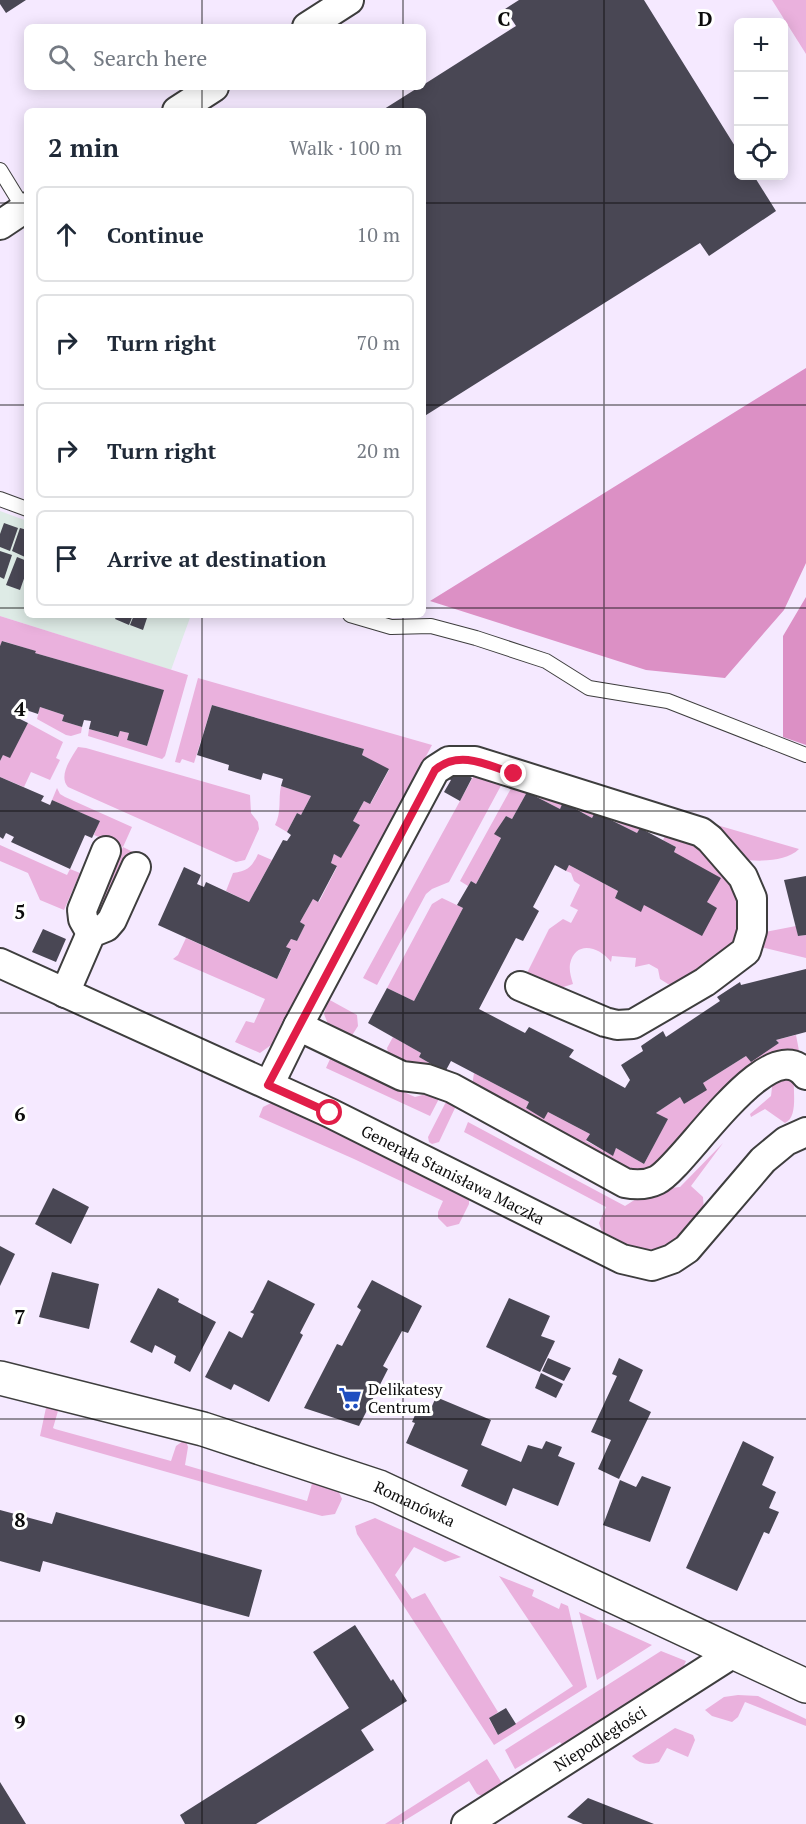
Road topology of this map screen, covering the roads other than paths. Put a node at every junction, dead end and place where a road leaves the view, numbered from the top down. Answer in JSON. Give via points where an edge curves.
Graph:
{"nodes":[{"id":1,"x":349,"y":0,"type":"edge"},
{"id":2,"x":312,"y":24,"type":"edge"},
{"id":3,"x":209,"y":90,"type":"edge"},
{"id":4,"x":182,"y":108,"type":"edge"},
{"id":5,"x":0,"y":170,"type":"edge"},
{"id":6,"x":24,"y":205,"type":"edge"},
{"id":7,"x":24,"y":209,"type":"edge"},
{"id":8,"x":0,"y":225,"type":"edge"},
{"id":9,"x":0,"y":498,"type":"edge"},
{"id":10,"x":24,"y":508,"type":"edge"},
{"id":11,"x":360,"y":618,"type":"edge"},
{"id":12,"x":806,"y":755,"type":"edge"},
{"id":13,"x":106,"y":851,"type":"dead end"},
{"id":14,"x":136,"y":867,"type":"dead end"},
{"id":15,"x":91,"y":933,"type":"junction"},
{"id":16,"x":0,"y":963,"type":"edge"},
{"id":17,"x":520,"y":986,"type":"dead end"},
{"id":18,"x":65,"y":993,"type":"junction"},
{"id":19,"x":298,"y":1026,"type":"junction"},
{"id":20,"x":806,"y":1075,"type":"edge"},
{"id":21,"x":268,"y":1085,"type":"junction"},
{"id":22,"x":806,"y":1132,"type":"edge"},
{"id":23,"x":0,"y":1378,"type":"edge"},
{"id":24,"x":735,"y":1652,"type":"junction"},
{"id":25,"x":806,"y":1686,"type":"edge"},
{"id":26,"x":466,"y":1824,"type":"edge"}],
"edges":[{"from":1,"to":2,"type":"street"},
{"from":3,"to":4,"type":"street"},
{"from":5,"to":6,"type":"lane"},
{"from":7,"to":8,"type":"street"},
{"from":9,"to":10,"type":"lane"},
{"from":11,"to":12,"type":"lane","via":[[391,627],[431,626],[476,638],[546,661],[589,688],[668,701]]},
{"from":13,"to":15,"type":"street","via":[[82,910]]},
{"from":14,"to":15,"type":"street","via":[[112,920]]},
{"from":15,"to":18,"type":"street"},
{"from":16,"to":18,"type":"street","name":"Generała Stanisława Maczka"},
{"from":17,"to":19,"type":"street","via":[[605,1022],[633,1024],[705,982],[746,951],[752,931],[752,898],[743,877],[700,832],[475,761],[449,760],[435,770]]},
{"from":18,"to":21,"type":"street","name":"Generała Stanisława Maczka"},
{"from":19,"to":20,"type":"street","via":[[402,1076],[452,1088],[625,1183],[636,1185],[657,1180],[737,1095],[765,1072],[778,1065],[793,1065]]},
{"from":19,"to":21,"type":"street"},
{"from":21,"to":22,"type":"street","name":"Generała Stanisława Maczka","via":[[622,1259],[652,1266],[687,1249],[763,1160],[786,1141]]},
{"from":23,"to":24,"type":"street","name":"Romanówka","via":[[203,1429],[379,1487]]},
{"from":24,"to":25,"type":"street","name":"Romanówka"},
{"from":24,"to":26,"type":"street","name":"Niepodległości"}]}
